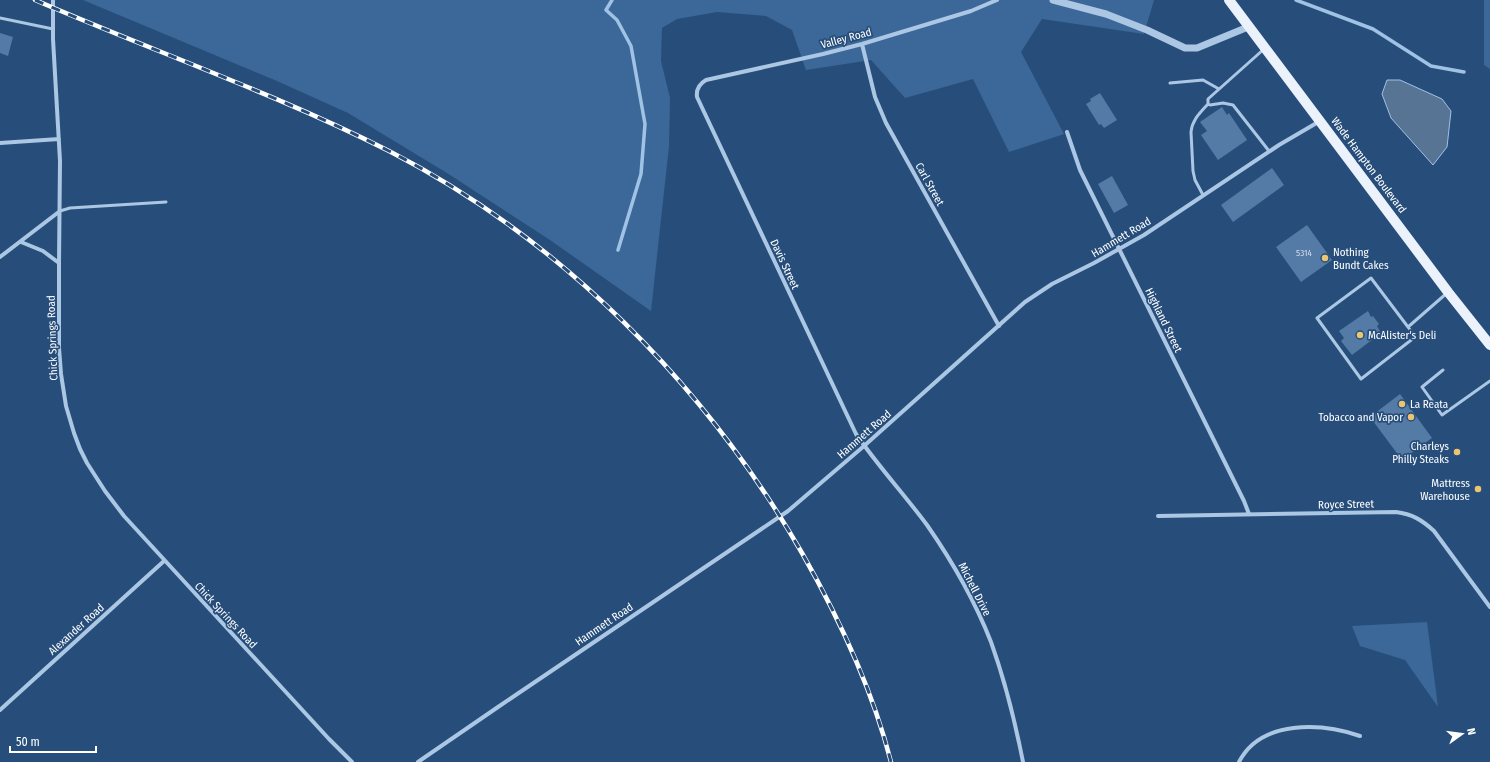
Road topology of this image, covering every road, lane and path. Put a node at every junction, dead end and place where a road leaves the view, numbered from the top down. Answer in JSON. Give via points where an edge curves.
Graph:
{"nodes":[{"id":1,"x":53,"y":0,"type":"edge"},
{"id":2,"x":998,"y":0,"type":"edge"},
{"id":3,"x":1053,"y":0,"type":"edge"},
{"id":4,"x":1229,"y":0,"type":"edge"},
{"id":5,"x":0,"y":18,"type":"edge"},
{"id":6,"x":1248,"y":27,"type":"junction"},
{"id":7,"x":53,"y":29,"type":"junction"},
{"id":8,"x":862,"y":44,"type":"junction"},
{"id":9,"x":1265,"y":48,"type":"junction"},
{"id":10,"x":1170,"y":83,"type":"dead end"},
{"id":11,"x":699,"y":86,"type":"joint"},
{"id":12,"x":1219,"y":89,"type":"junction"},
{"id":13,"x":1208,"y":104,"type":"junction"},
{"id":14,"x":1320,"y":121,"type":"junction"},
{"id":15,"x":1068,"y":132,"type":"dead end"},
{"id":16,"x":59,"y":139,"type":"junction"},
{"id":17,"x":0,"y":142,"type":"edge"},
{"id":18,"x":1269,"y":151,"type":"junction"},
{"id":19,"x":1203,"y":195,"type":"junction"},
{"id":20,"x":166,"y":202,"type":"dead end"},
{"id":21,"x":60,"y":211,"type":"junction"},
{"id":22,"x":21,"y":242,"type":"junction"},
{"id":23,"x":1118,"y":249,"type":"junction"},
{"id":24,"x":0,"y":257,"type":"edge"},
{"id":25,"x":59,"y":263,"type":"junction"},
{"id":26,"x":1448,"y":292,"type":"junction"},
{"id":27,"x":999,"y":326,"type":"junction"},
{"id":28,"x":1408,"y":327,"type":"junction"},
{"id":29,"x":1490,"y":345,"type":"edge"},
{"id":30,"x":1443,"y":370,"type":"dead end"},
{"id":31,"x":1490,"y":381,"type":"edge"},
{"id":32,"x":864,"y":446,"type":"junction"},
{"id":33,"x":1249,"y":514,"type":"junction"},
{"id":34,"x":1158,"y":516,"type":"dead end"},
{"id":35,"x":164,"y":561,"type":"junction"},
{"id":36,"x":1490,"y":607,"type":"edge"},
{"id":37,"x":0,"y":710,"type":"edge"},
{"id":38,"x":1360,"y":736,"type":"dead end"},
{"id":39,"x":352,"y":762,"type":"edge"},
{"id":40,"x":418,"y":762,"type":"edge"},
{"id":41,"x":1023,"y":762,"type":"edge"},
{"id":42,"x":1239,"y":762,"type":"edge"}],
"edges":[{"from":1,"to":7,"type":"street","name":"Chick Springs Road"},
{"from":2,"to":8,"type":"street","name":"Valley Road","via":[[971,11]]},
{"from":3,"to":6,"type":"street","via":[[1106,14],[1185,48],[1197,48]]},
{"from":4,"to":6,"type":"main road","name":"Wade Hampton Boulevard"},
{"from":5,"to":7,"type":"lane"},
{"from":6,"to":9,"type":"main road","name":"Wade Hampton Boulevard"},
{"from":7,"to":16,"type":"street","name":"Chick Springs Road"},
{"from":8,"to":11,"type":"street","name":"Valley Road","via":[[706,80]]},
{"from":8,"to":27,"type":"street","name":"Carl Street","via":[[875,97],[886,123]]},
{"from":9,"to":12,"type":"lane"},
{"from":9,"to":14,"type":"main road","name":"Wade Hampton Boulevard"},
{"from":10,"to":12,"type":"lane","via":[[1203,80]]},
{"from":11,"to":32,"type":"street","name":"Davis Street","via":[[697,98],[856,434]]},
{"from":12,"to":13,"type":"lane","via":[[1208,99]]},
{"from":13,"to":18,"type":"lane","via":[[1233,105]]},
{"from":13,"to":19,"type":"lane","via":[[1196,117],[1191,132],[1193,171]]},
{"from":14,"to":18,"type":"street","name":"Hammett Road"},
{"from":14,"to":26,"type":"main road","name":"Wade Hampton Boulevard"},
{"from":15,"to":23,"type":"street","name":"Highland Street","via":[[1080,170]]},
{"from":16,"to":17,"type":"street"},
{"from":16,"to":21,"type":"street","name":"Chick Springs Road"},
{"from":18,"to":19,"type":"street","name":"Hammett Road"},
{"from":19,"to":23,"type":"street","name":"Hammett Road","via":[[1144,235]]},
{"from":20,"to":21,"type":"lane","via":[[70,208]]},
{"from":21,"to":22,"type":"street"},
{"from":21,"to":25,"type":"street","name":"Chick Springs Road"},
{"from":22,"to":24,"type":"street"},
{"from":22,"to":25,"type":"street","via":[[43,251]]},
{"from":23,"to":27,"type":"street","name":"Hammett Road","via":[[1037,293]]},
{"from":23,"to":33,"type":"street","name":"Highland Street"},
{"from":25,"to":35,"type":"street","name":"Chick Springs Road","via":[[61,374],[66,406],[74,433],[105,491]]},
{"from":26,"to":28,"type":"lane"},
{"from":26,"to":29,"type":"main road","name":"Wade Hampton Boulevard"},
{"from":27,"to":32,"type":"street","name":"Hammett Road"},
{"from":28,"to":28,"type":"lane","via":[[1371,278],[1316,318],[1361,379],[1416,337]]},
{"from":30,"to":31,"type":"lane","via":[[1422,387],[1442,415]]},
{"from":32,"to":40,"type":"street","name":"Hammett Road","via":[[788,511]]},
{"from":32,"to":41,"type":"street","name":"Michell Drive","via":[[926,524],[966,590],[990,641],[1001,672]]},
{"from":33,"to":34,"type":"street","name":"Royce Street"},
{"from":33,"to":36,"type":"street","name":"Royce Street","via":[[1396,512],[1414,516],[1434,531]]},
{"from":35,"to":37,"type":"street","name":"Alexander Road"},
{"from":35,"to":39,"type":"street","name":"Chick Springs Road"},
{"from":38,"to":42,"type":"street","via":[[1331,728],[1288,728],[1258,741],[1247,750]]}]}
